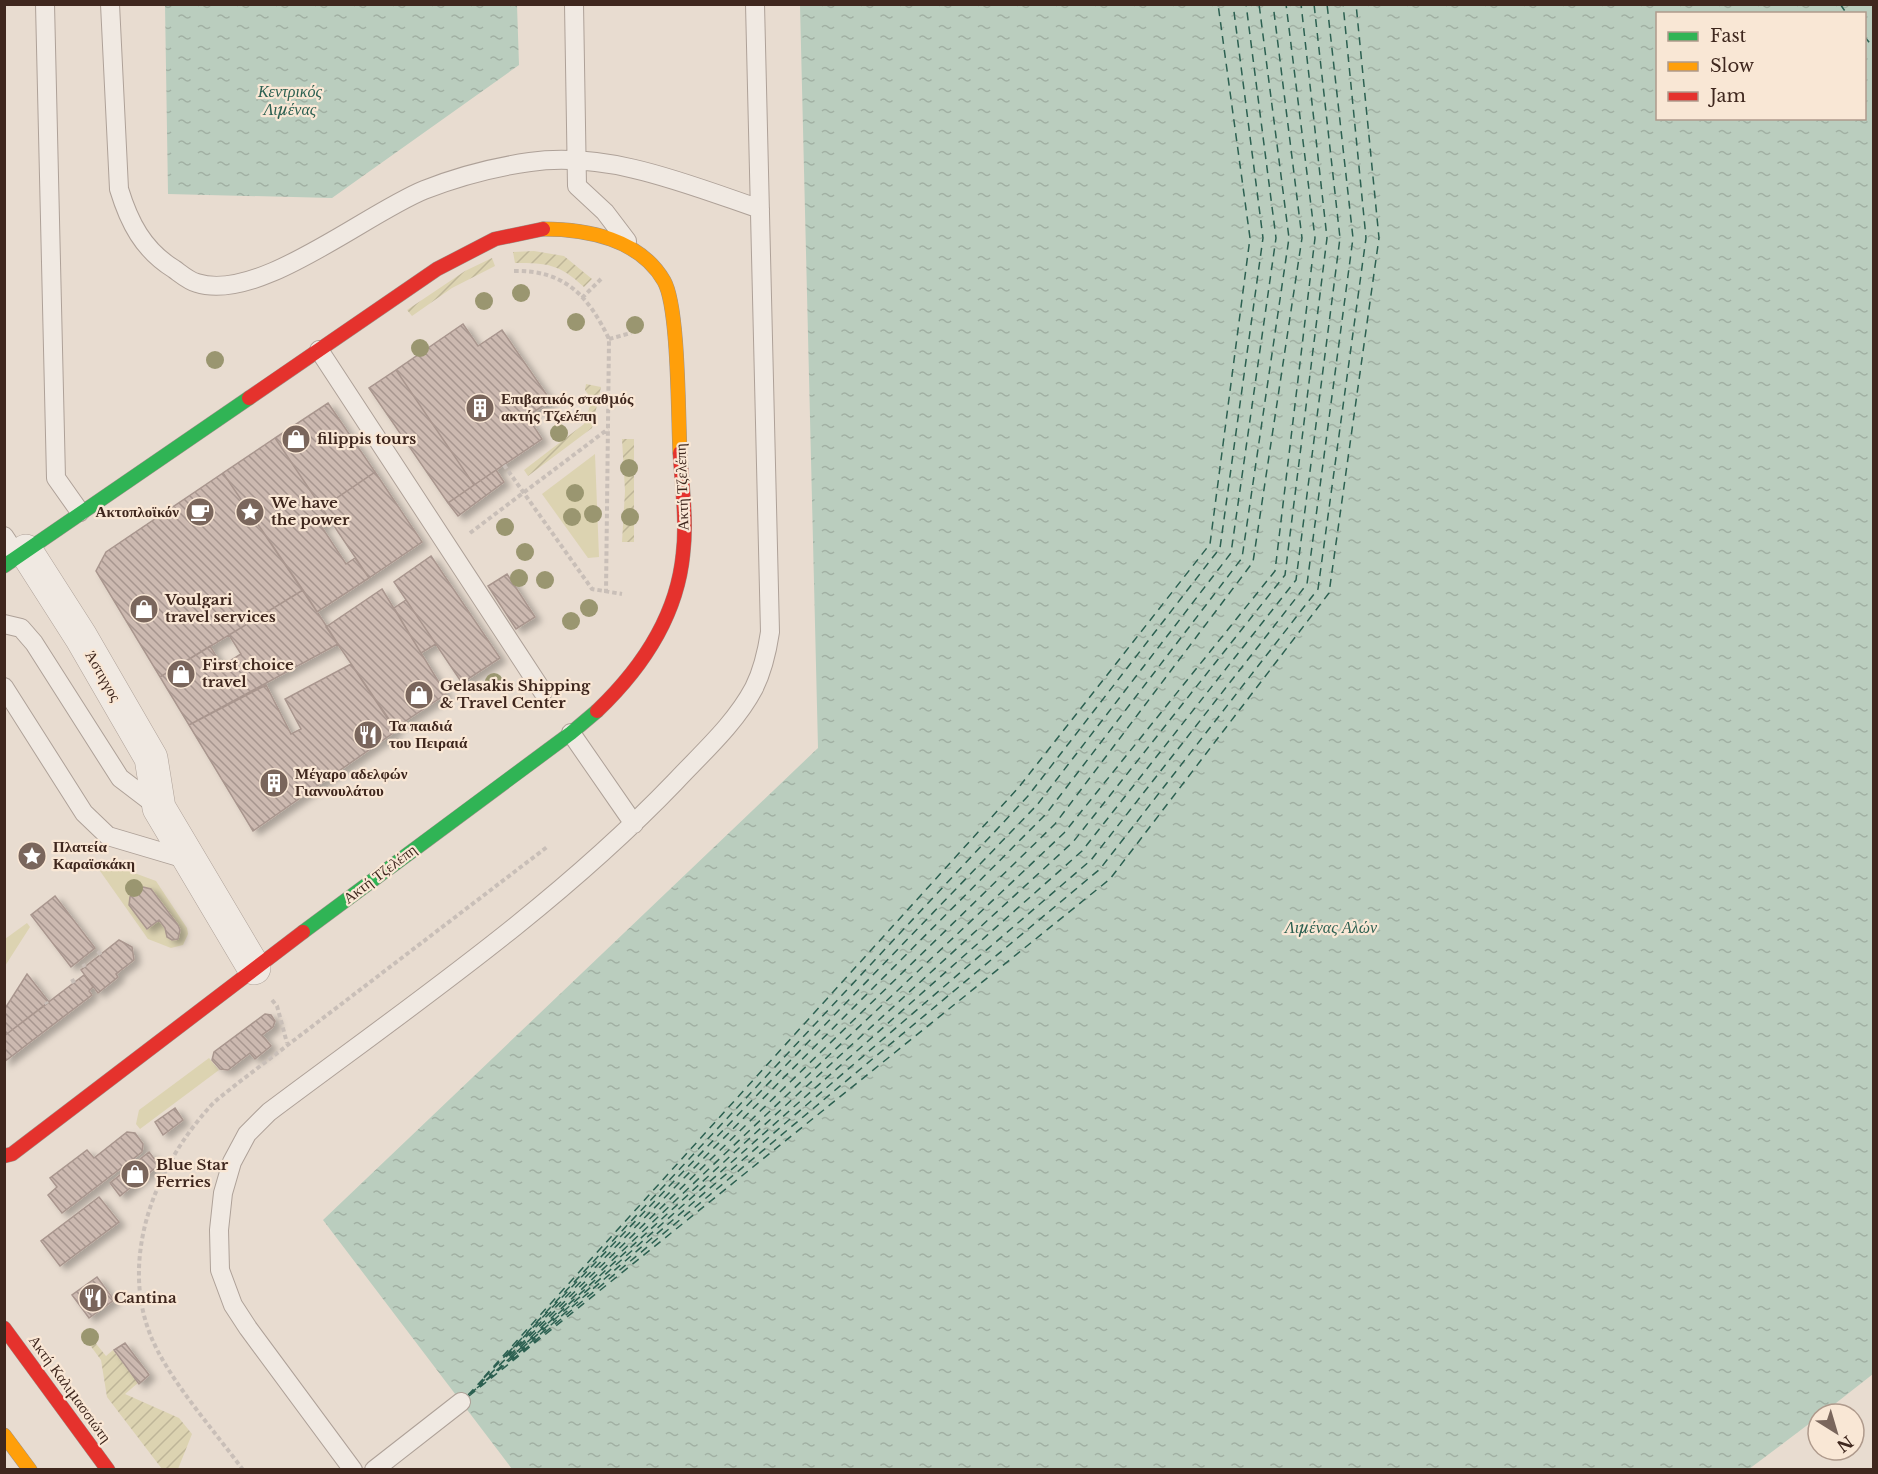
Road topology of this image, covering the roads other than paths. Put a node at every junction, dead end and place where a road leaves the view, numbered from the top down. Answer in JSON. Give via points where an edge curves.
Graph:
{"nodes":[{"id":1,"x":45,"y":4,"type":"edge"},
{"id":2,"x":110,"y":4,"type":"edge"},
{"id":3,"x":574,"y":4,"type":"edge"},
{"id":4,"x":755,"y":4,"type":"edge"},
{"id":5,"x":578,"y":160,"type":"junction"},
{"id":6,"x":760,"y":209,"type":"junction"},
{"id":7,"x":633,"y":249,"type":"junction"},
{"id":8,"x":319,"y":350,"type":"junction"},
{"id":9,"x":80,"y":512,"type":"junction"},
{"id":10,"x":13,"y":553,"type":"edge"},
{"id":11,"x":4,"y":624,"type":"edge"},
{"id":12,"x":4,"y":687,"type":"edge"},
{"id":13,"x":543,"y":692,"type":"dead end"},
{"id":14,"x":571,"y":733,"type":"junction"},
{"id":15,"x":159,"y":808,"type":"junction"},
{"id":16,"x":634,"y":824,"type":"junction"},
{"id":17,"x":189,"y":860,"type":"junction"},
{"id":18,"x":254,"y":968,"type":"junction"},
{"id":19,"x":7,"y":1160,"type":"edge"},
{"id":20,"x":4,"y":1328,"type":"edge"},
{"id":21,"x":461,"y":1402,"type":"dead end"},
{"id":22,"x":4,"y":1435,"type":"edge"},
{"id":23,"x":30,"y":1470,"type":"edge"},
{"id":24,"x":108,"y":1470,"type":"edge"},
{"id":25,"x":353,"y":1470,"type":"edge"},
{"id":26,"x":374,"y":1470,"type":"edge"}],
"edges":[{"from":1,"to":9,"type":"lane","via":[[56,478]]},
{"from":2,"to":5,"type":"lane","via":[[119,189],[128,218],[145,244],[168,266],[196,283],[226,287],[263,278],[424,190],[489,170],[531,162]]},
{"from":3,"to":5,"type":"lane"},
{"from":4,"to":6,"type":"lane"},
{"from":5,"to":6,"type":"lane","via":[[655,174]]},
{"from":5,"to":7,"type":"lane","via":[[577,186],[605,212]]},
{"from":6,"to":16,"type":"lane","via":[[770,632],[765,660],[736,715]]},
{"from":7,"to":8,"type":"street","name":"Ακτή Τζελέπη","via":[[607,237],[559,230],[542,229],[496,239],[437,269]]},
{"from":7,"to":14,"type":"street","name":"Ακτή Τζελέπη","via":[[664,280],[672,310],[684,519],[682,565],[671,606],[656,639],[622,686]]},
{"from":8,"to":9,"type":"street","name":"Ακτή Τζελέπη"},
{"from":8,"to":13,"type":"lane"},
{"from":9,"to":10,"type":"street","name":"Ακτή Τζελέπη"},
{"from":10,"to":15,"type":"street","name":"Άστιγγος","via":[[81,637],[151,758]]},
{"from":11,"to":15,"type":"lane","name":"Άστιγγος","via":[[21,628],[40,651],[120,777]]},
{"from":12,"to":17,"type":"lane","via":[[84,813],[108,836]]},
{"from":14,"to":16,"type":"lane"},
{"from":14,"to":18,"type":"street","name":"Ακτή Τζελέπη"},
{"from":15,"to":17,"type":"street","name":"Άστιγγος"},
{"from":16,"to":25,"type":"lane","via":[[541,907],[269,1112],[247,1134],[232,1162],[223,1193],[219,1230],[220,1270],[233,1305]]},
{"from":17,"to":18,"type":"street","name":"Άστιγγος"},
{"from":18,"to":19,"type":"street","name":"Ακτή Τζελέπη"},
{"from":20,"to":24,"type":"street","name":"Ακτή Καλιμασσιώτη"},
{"from":21,"to":26,"type":"lane"},
{"from":22,"to":23,"type":"street"}]}
